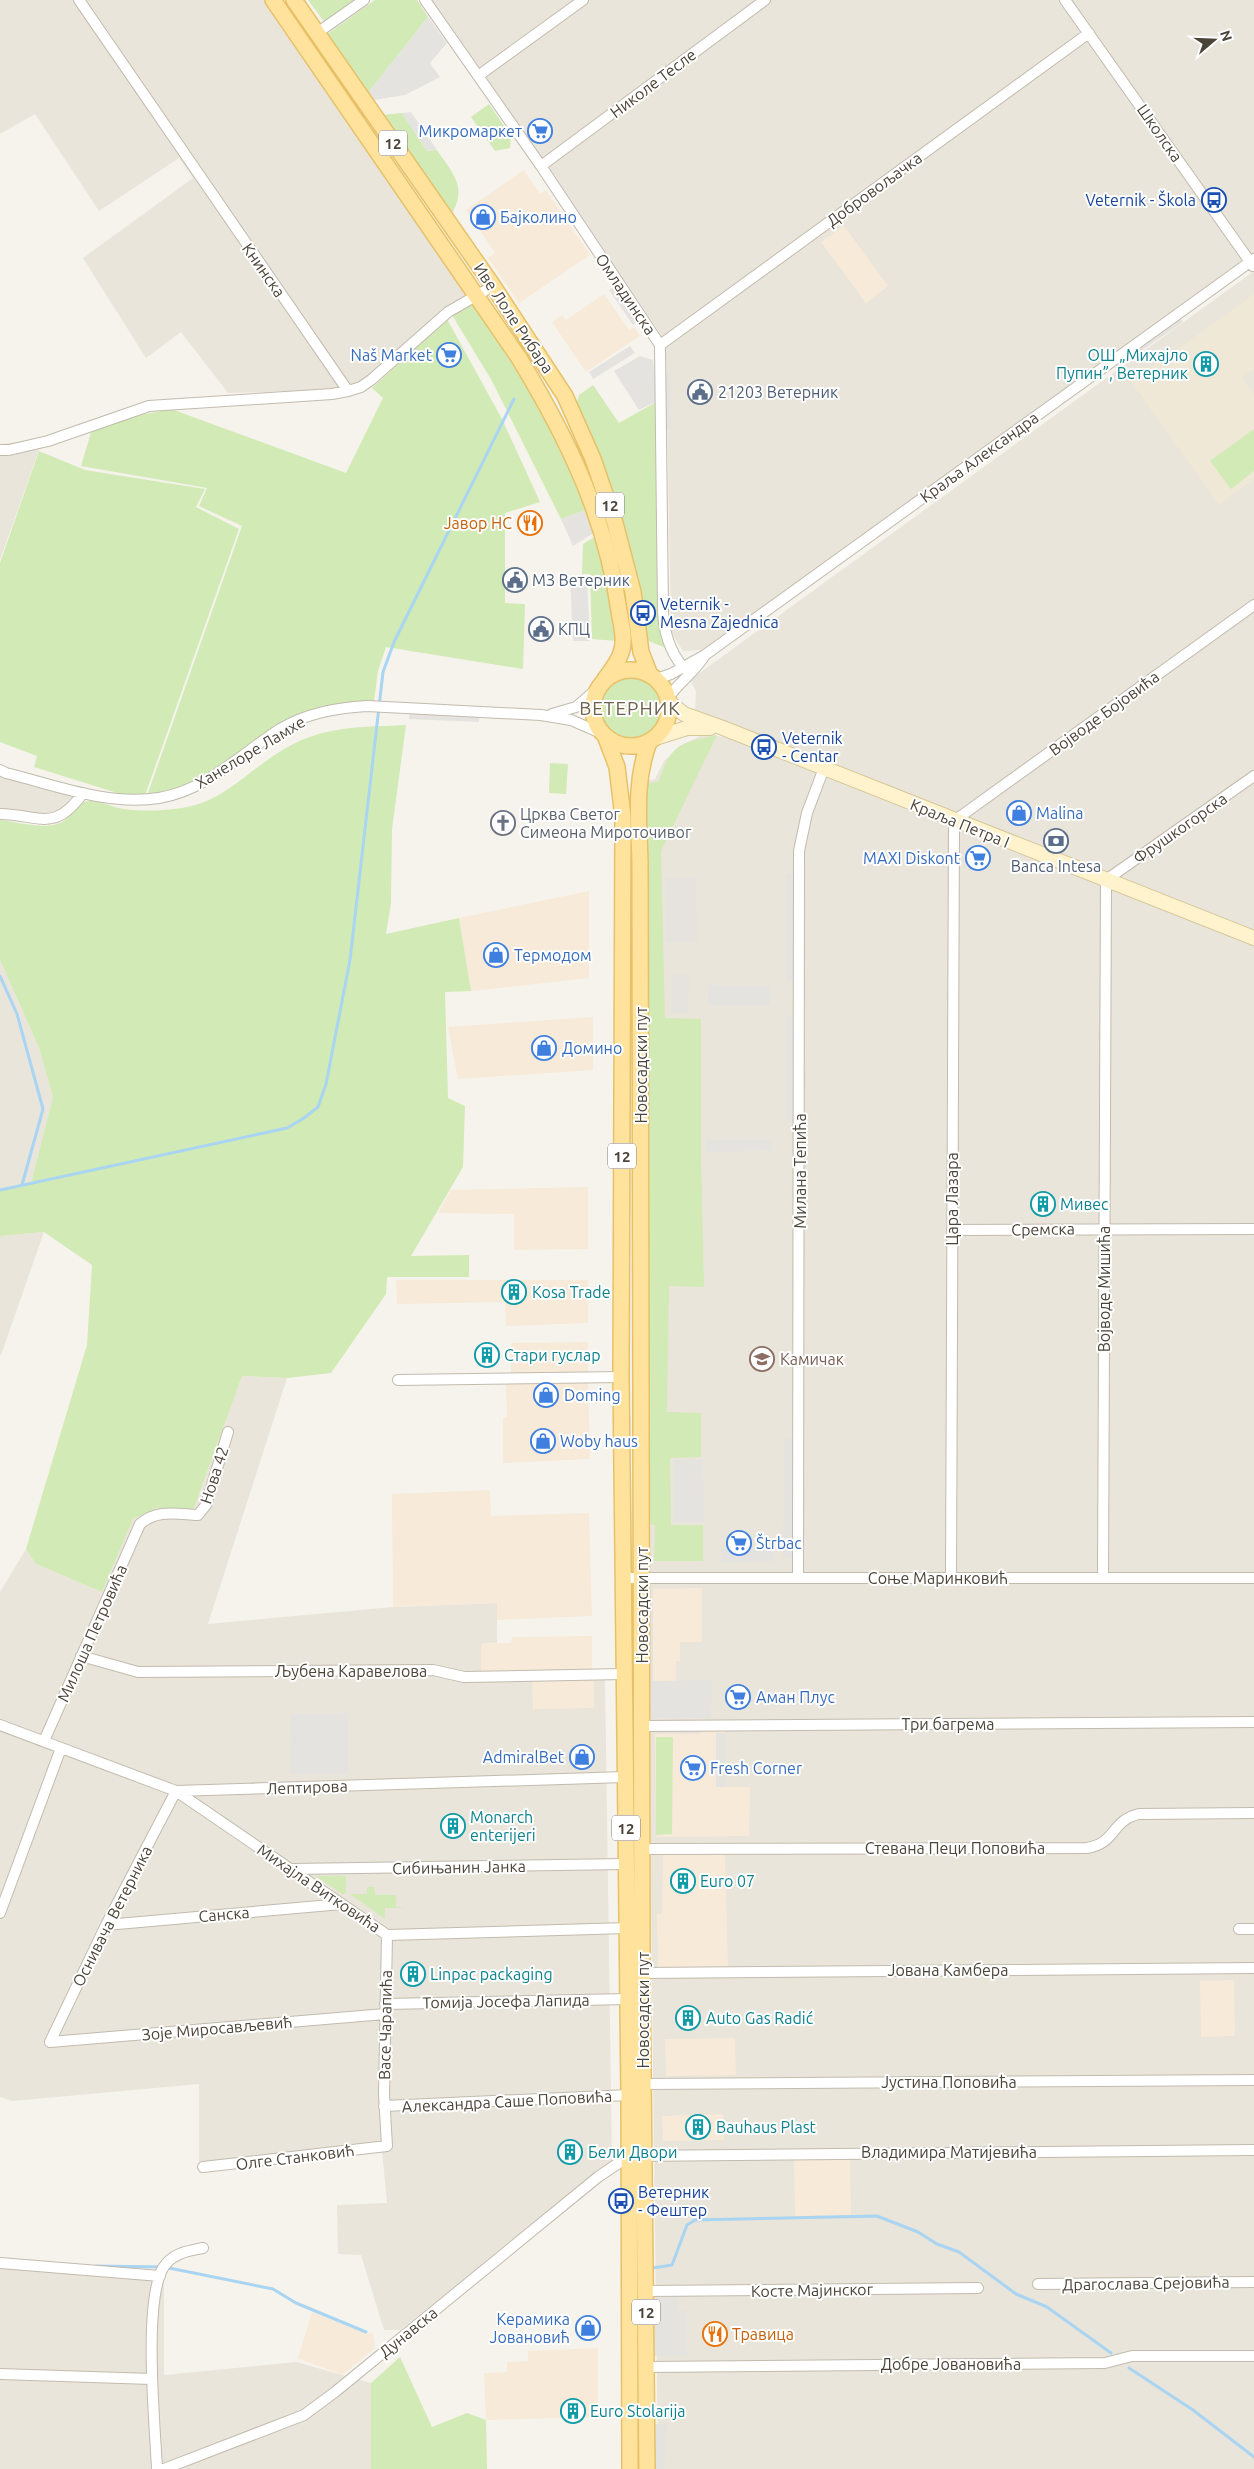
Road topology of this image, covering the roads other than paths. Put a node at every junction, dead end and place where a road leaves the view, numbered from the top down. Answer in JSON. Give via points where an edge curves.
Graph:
{"nodes":[{"id":1,"x":78,"y":0,"type":"edge"},
{"id":2,"x":274,"y":0,"type":"edge"},
{"id":3,"x":294,"y":0,"type":"edge"},
{"id":4,"x":364,"y":0,"type":"edge"},
{"id":5,"x":425,"y":0,"type":"edge"},
{"id":6,"x":583,"y":0,"type":"edge"},
{"id":7,"x":766,"y":0,"type":"edge"},
{"id":8,"x":1065,"y":0,"type":"edge"},
{"id":9,"x":317,"y":33,"type":"junction"},
{"id":10,"x":1089,"y":33,"type":"junction"},
{"id":11,"x":478,"y":76,"type":"junction"},
{"id":12,"x":541,"y":166,"type":"junction"},
{"id":13,"x":1253,"y":263,"type":"edge"},
{"id":14,"x":493,"y":286,"type":"junction"},
{"id":15,"x":476,"y":295,"type":"junction"},
{"id":16,"x":660,"y":345,"type":"junction"},
{"id":17,"x":348,"y":391,"type":"junction"},
{"id":18,"x":0,"y":450,"type":"edge"},
{"id":19,"x":1254,"y":606,"type":"edge"},
{"id":20,"x":705,"y":655,"type":"junction"},
{"id":21,"x":682,"y":666,"type":"junction"},
{"id":22,"x":653,"y":677,"type":"junction"},
{"id":23,"x":601,"y":684,"type":"junction"},
{"id":24,"x":668,"y":700,"type":"junction"},
{"id":25,"x":541,"y":715,"type":"junction"},
{"id":26,"x":723,"y":728,"type":"junction"},
{"id":27,"x":604,"y":735,"type":"junction"},
{"id":28,"x":652,"y":740,"type":"junction"},
{"id":29,"x":824,"y":768,"type":"junction"},
{"id":30,"x":3,"y":771,"type":"edge"},
{"id":31,"x":1254,"y":776,"type":"edge"},
{"id":32,"x":83,"y":793,"type":"junction"},
{"id":33,"x":0,"y":814,"type":"edge"},
{"id":34,"x":954,"y":820,"type":"junction"},
{"id":35,"x":1106,"y":880,"type":"junction"},
{"id":36,"x":1254,"y":938,"type":"edge"},
{"id":37,"x":1104,"y":1229,"type":"junction"},
{"id":38,"x":1254,"y":1229,"type":"edge"},
{"id":39,"x":952,"y":1230,"type":"junction"},
{"id":40,"x":621,"y":1377,"type":"junction"},
{"id":41,"x":398,"y":1380,"type":"dead end"},
{"id":42,"x":228,"y":1432,"type":"dead end"},
{"id":43,"x":140,"y":1524,"type":"joint"},
{"id":44,"x":642,"y":1577,"type":"junction"},
{"id":45,"x":622,"y":1578,"type":"junction"},
{"id":46,"x":798,"y":1578,"type":"junction"},
{"id":47,"x":952,"y":1578,"type":"junction"},
{"id":48,"x":1103,"y":1578,"type":"junction"},
{"id":49,"x":1254,"y":1578,"type":"edge"},
{"id":50,"x":81,"y":1656,"type":"junction"},
{"id":51,"x":624,"y":1674,"type":"junction"},
{"id":52,"x":1254,"y":1722,"type":"edge"},
{"id":53,"x":0,"y":1725,"type":"edge"},
{"id":54,"x":643,"y":1726,"type":"junction"},
{"id":55,"x":44,"y":1741,"type":"junction"},
{"id":56,"x":61,"y":1748,"type":"junction"},
{"id":57,"x":625,"y":1777,"type":"junction"},
{"id":58,"x":176,"y":1791,"type":"junction"},
{"id":59,"x":1254,"y":1813,"type":"edge"},
{"id":60,"x":643,"y":1849,"type":"junction"},
{"id":61,"x":626,"y":1864,"type":"junction"},
{"id":62,"x":292,"y":1869,"type":"junction"},
{"id":63,"x":342,"y":1904,"type":"junction"},
{"id":64,"x":0,"y":1913,"type":"edge"},
{"id":65,"x":106,"y":1925,"type":"junction"},
{"id":66,"x":627,"y":1928,"type":"junction"},
{"id":67,"x":1254,"y":1928,"type":"edge"},
{"id":68,"x":1239,"y":1929,"type":"dead end"},
{"id":69,"x":387,"y":1935,"type":"junction"},
{"id":70,"x":1254,"y":1968,"type":"edge"},
{"id":71,"x":642,"y":1973,"type":"junction"},
{"id":72,"x":627,"y":1999,"type":"junction"},
{"id":73,"x":385,"y":2009,"type":"junction"},
{"id":74,"x":50,"y":2042,"type":"joint"},
{"id":75,"x":1254,"y":2080,"type":"edge"},
{"id":76,"x":643,"y":2084,"type":"junction"},
{"id":77,"x":629,"y":2095,"type":"junction"},
{"id":78,"x":384,"y":2106,"type":"junction"},
{"id":79,"x":388,"y":2146,"type":"joint"},
{"id":80,"x":1254,"y":2150,"type":"edge"},
{"id":81,"x":645,"y":2155,"type":"junction"},
{"id":82,"x":629,"y":2156,"type":"junction"},
{"id":83,"x":203,"y":2167,"type":"dead end"},
{"id":84,"x":203,"y":2248,"type":"dead end"},
{"id":85,"x":0,"y":2263,"type":"edge"},
{"id":86,"x":160,"y":2276,"type":"junction"},
{"id":87,"x":1254,"y":2282,"type":"edge"},
{"id":88,"x":1038,"y":2284,"type":"dead end"},
{"id":89,"x":978,"y":2288,"type":"dead end"},
{"id":90,"x":646,"y":2291,"type":"junction"},
{"id":91,"x":1254,"y":2356,"type":"edge"},
{"id":92,"x":646,"y":2367,"type":"junction"},
{"id":93,"x":0,"y":2374,"type":"edge"},
{"id":94,"x":152,"y":2379,"type":"junction"},
{"id":95,"x":157,"y":2469,"type":"edge"},
{"id":96,"x":164,"y":2469,"type":"edge"},
{"id":97,"x":630,"y":2469,"type":"edge"},
{"id":98,"x":647,"y":2469,"type":"edge"}],
"edges":[{"from":1,"to":17,"type":"street","name":"Книнска"},
{"from":2,"to":15,"type":"main road","name":"Иве Лоле Рибара","number":"12"},
{"from":3,"to":9,"type":"main road","name":"Иве Лоле Рибара","number":"12"},
{"from":4,"to":9,"type":"street"},
{"from":5,"to":11,"type":"street","name":"Омладинска"},
{"from":6,"to":11,"type":"street"},
{"from":7,"to":12,"type":"street","name":"Николе Тесле"},
{"from":8,"to":10,"type":"street","name":"Школска"},
{"from":9,"to":14,"type":"main road","name":"Иве Лоле Рибара","number":"12"},
{"from":10,"to":13,"type":"street","name":"Школска"},
{"from":10,"to":16,"type":"street","name":"Добровољачка"},
{"from":11,"to":12,"type":"street","name":"Омладинска"},
{"from":12,"to":16,"type":"street","name":"Омладинска"},
{"from":13,"to":20,"type":"street","name":"Краља Александра"},
{"from":14,"to":15,"type":"street"},
{"from":14,"to":22,"type":"main road","name":"Иве Лоле Рибара","number":"12","via":[[565,396],[594,459],[633,592],[641,652]]},
{"from":15,"to":17,"type":"street","via":[[448,312],[371,380]]},
{"from":15,"to":23,"type":"main road","name":"Иве Лоле Рибара","number":"12","via":[[554,415],[578,465],[601,529],[623,640],[622,652]]},
{"from":16,"to":21,"type":"street","name":"Омладинска","via":[[663,612],[667,636]]},
{"from":17,"to":18,"type":"street","via":[[149,406],[48,441]]},
{"from":19,"to":34,"type":"street","name":"Војводе Бојовића"},
{"from":20,"to":21,"type":"street"},
{"from":20,"to":24,"type":"street"},
{"from":21,"to":22,"type":"street","via":[[671,674]]},
{"from":22,"to":23,"type":"main road","via":[[630,669],[617,672]]},
{"from":22,"to":24,"type":"main road","number":"12"},
{"from":23,"to":25,"type":"street","name":"Ханелоре Ламхе","via":[[571,710]]},
{"from":23,"to":27,"type":"main road","number":"12","via":[[592,702],[593,715]]},
{"from":24,"to":26,"type":"street","name":"Краља Петра I","via":[[684,714]]},
{"from":24,"to":28,"type":"main road","number":"12","via":[[667,722]]},
{"from":25,"to":27,"type":"street","name":"Ханелоре Ламхе","via":[[571,720]]},
{"from":25,"to":32,"type":"street","name":"Ханелоре Ламхе","via":[[341,707],[302,718],[201,783],[181,792],[158,798],[124,800]]},
{"from":26,"to":28,"type":"street","via":[[687,728]]},
{"from":26,"to":29,"type":"street","name":"Краља Петра I"},
{"from":27,"to":28,"type":"main road","via":[[617,744],[630,746]]},
{"from":27,"to":40,"type":"main road","name":"Новосадски пут","number":"12","via":[[617,766],[623,817]]},
{"from":28,"to":44,"type":"main road","name":"Новосадски пут","number":"12","via":[[640,769],[638,790]]},
{"from":29,"to":34,"type":"street","name":"Краља Петра I"},
{"from":29,"to":46,"type":"street","name":"Милана Тепића","via":[[807,813],[799,851]]},
{"from":30,"to":32,"type":"street","name":"Ханелоре Ламхе"},
{"from":31,"to":35,"type":"street","name":"Фрушкогорска"},
{"from":32,"to":33,"type":"street","via":[[69,810],[54,819]]},
{"from":34,"to":35,"type":"street","name":"Краља Петра I"},
{"from":34,"to":39,"type":"street","name":"Цара Лазара"},
{"from":35,"to":36,"type":"street","name":"Краља Петра I"},
{"from":35,"to":37,"type":"street","name":"Војводе Мишића"},
{"from":37,"to":38,"type":"street","name":"Сремска"},
{"from":37,"to":39,"type":"street","name":"Сремска"},
{"from":37,"to":48,"type":"street","name":"Војводе Мишића"},
{"from":39,"to":47,"type":"street","name":"Цара Лазара"},
{"from":40,"to":41,"type":"street"},
{"from":40,"to":45,"type":"main road","name":"Новосадски пут","number":"12"},
{"from":42,"to":43,"type":"street","name":"Нова 42","via":[[206,1506],[198,1515],[157,1514]]},
{"from":43,"to":50,"type":"street","name":"Милоша Петровића"},
{"from":44,"to":45,"type":"street","name":"Соње Маринковић"},
{"from":44,"to":46,"type":"street","name":"Соње Маринковић"},
{"from":44,"to":54,"type":"main road","name":"Новосадски пут","number":"12"},
{"from":45,"to":51,"type":"main road","name":"Новосадски пут","number":"12"},
{"from":46,"to":47,"type":"street","name":"Соње Маринковић"},
{"from":47,"to":48,"type":"street","name":"Соње Маринковић"},
{"from":48,"to":49,"type":"street","name":"Соње Маринковић"},
{"from":50,"to":51,"type":"street","name":"Љубена Каравелова","via":[[138,1672],[433,1670],[464,1677]]},
{"from":50,"to":55,"type":"street","name":"Милоша Петровића"},
{"from":51,"to":57,"type":"main road","name":"Новосадски пут","number":"12"},
{"from":52,"to":54,"type":"street","name":"Три багрема"},
{"from":53,"to":55,"type":"street","name":"Лептирова"},
{"from":54,"to":60,"type":"main road","name":"Новосадски пут","number":"12"},
{"from":55,"to":56,"type":"street","name":"Лептирова"},
{"from":56,"to":58,"type":"street","name":"Лептирова"},
{"from":56,"to":64,"type":"street"},
{"from":57,"to":58,"type":"street","name":"Лептирова"},
{"from":57,"to":61,"type":"main road","name":"Новосадски пут","number":"12"},
{"from":58,"to":62,"type":"street","name":"Михајла Витковића"},
{"from":58,"to":65,"type":"street","name":"Оснивача Ветерника"},
{"from":59,"to":60,"type":"street","name":"Стевана Пеци Поповића","via":[[1139,1814],[1118,1824],[1106,1842],[1087,1848]]},
{"from":60,"to":71,"type":"main road","name":"Новосадски пут","number":"12"},
{"from":61,"to":62,"type":"street","name":"Сибињанин Јанка"},
{"from":61,"to":66,"type":"main road","name":"Новосадски пут","number":"12"},
{"from":62,"to":63,"type":"street","name":"Михајла Витковића"},
{"from":63,"to":65,"type":"street","name":"Санска"},
{"from":63,"to":69,"type":"street","name":"Михајла Витковића"},
{"from":65,"to":74,"type":"street","name":"Оснивача Ветерника"},
{"from":66,"to":69,"type":"street","name":"Михајла Витковића"},
{"from":66,"to":72,"type":"main road","name":"Новосадски пут","number":"12"},
{"from":67,"to":68,"type":"street"},
{"from":69,"to":73,"type":"street","name":"Васе Чарапића"},
{"from":70,"to":71,"type":"street","name":"Јована Камбера"},
{"from":71,"to":76,"type":"main road","name":"Новосадски пут","number":"12"},
{"from":72,"to":73,"type":"street","name":"Томија Јосефа Лапида"},
{"from":72,"to":77,"type":"main road","name":"Новосадски пут","number":"12"},
{"from":73,"to":74,"type":"street","name":"Зоје Миросављевић"},
{"from":73,"to":78,"type":"street","name":"Васе Чарапића"},
{"from":75,"to":76,"type":"street","name":"Јустина Поповића"},
{"from":76,"to":81,"type":"main road","name":"Новосадски пут","number":"12"},
{"from":77,"to":78,"type":"street","name":"Александра Саше Поповића"},
{"from":77,"to":82,"type":"main road","name":"Новосадски пут","number":"12"},
{"from":78,"to":79,"type":"street","name":"Васе Чарапића"},
{"from":79,"to":83,"type":"street","name":"Олге Станковић"},
{"from":80,"to":81,"type":"street","name":"Владимира Матијевића"},
{"from":81,"to":82,"type":"street","name":"Владимира Матијевића"},
{"from":81,"to":90,"type":"main road","name":"Новосадски пут","number":"12"},
{"from":82,"to":96,"type":"street","name":"Дунавска","via":[[606,2171],[304,2415]]},
{"from":82,"to":97,"type":"main road","name":"Новосадски пут","number":"12"},
{"from":84,"to":86,"type":"street","via":[[177,2254]]},
{"from":85,"to":86,"type":"street"},
{"from":86,"to":94,"type":"street","via":[[154,2312]]},
{"from":87,"to":88,"type":"street","name":"Драгослава Срејовића"},
{"from":89,"to":90,"type":"street","name":"Косте Мајинског"},
{"from":90,"to":92,"type":"main road","name":"Новосадски пут","number":"12"},
{"from":91,"to":92,"type":"street","name":"Добре Јовановића","via":[[1132,2356],[1105,2363]]},
{"from":92,"to":98,"type":"main road","name":"Новосадски пут","number":"12"},
{"from":93,"to":94,"type":"street"},
{"from":94,"to":95,"type":"street"}]}
